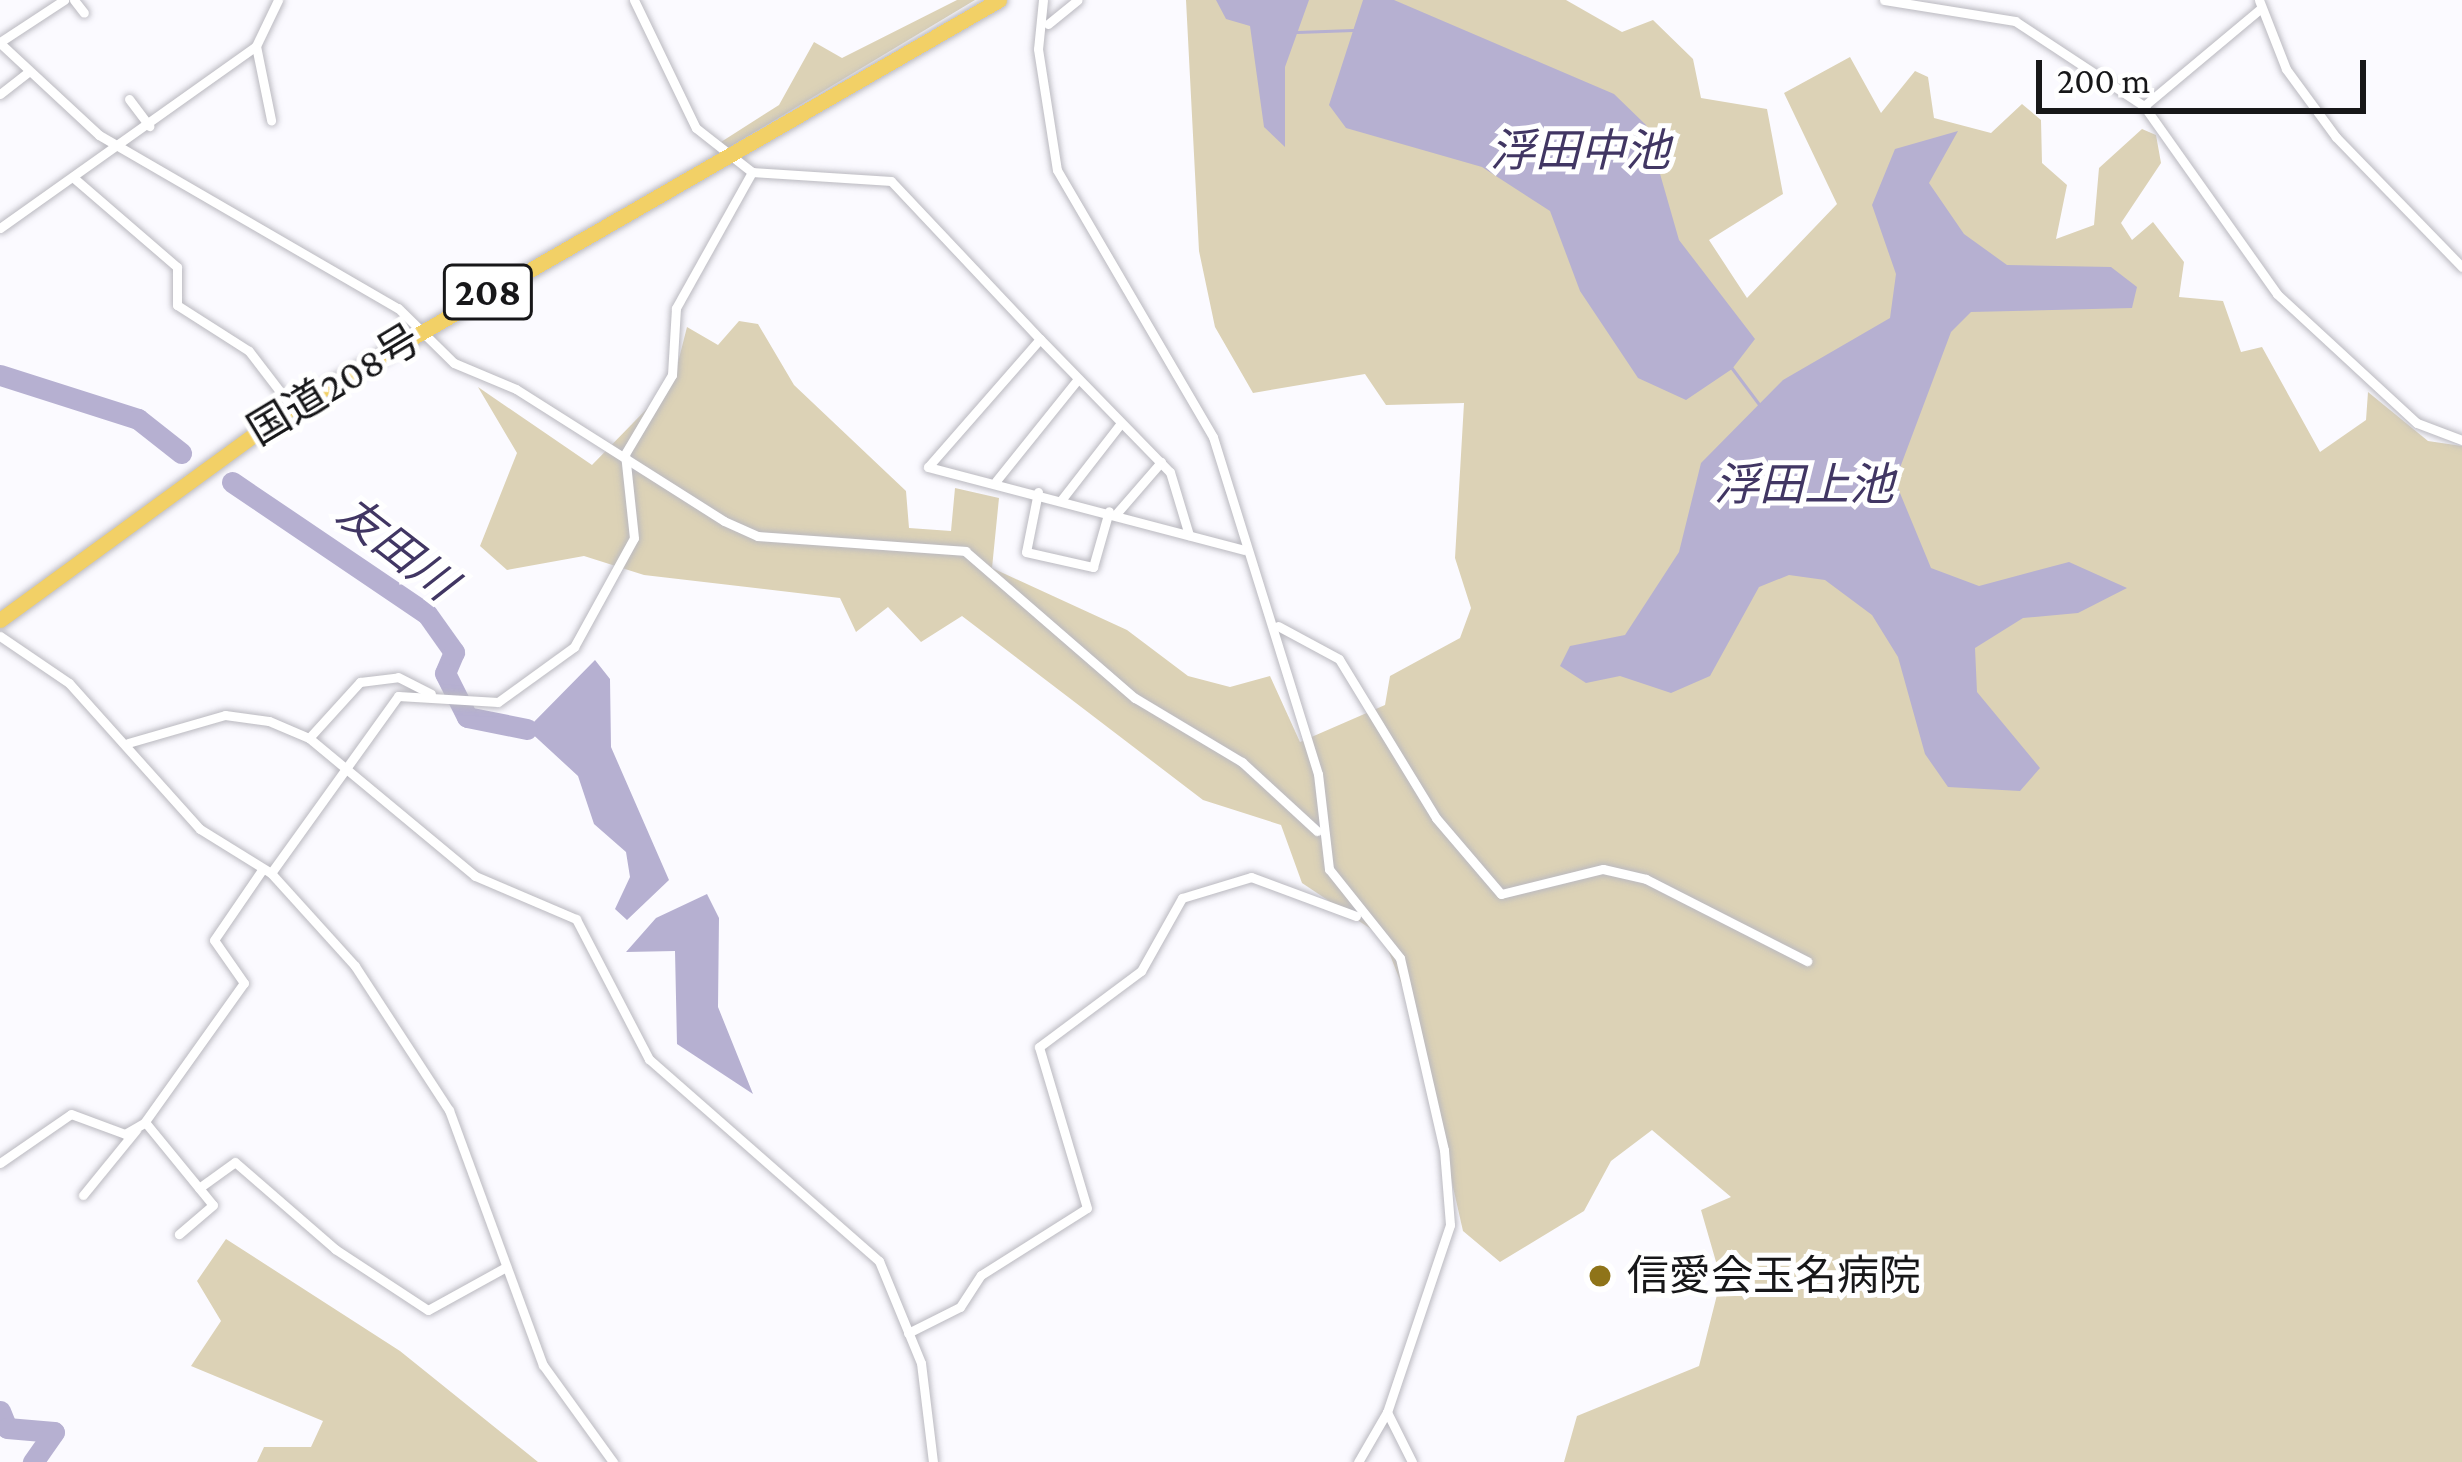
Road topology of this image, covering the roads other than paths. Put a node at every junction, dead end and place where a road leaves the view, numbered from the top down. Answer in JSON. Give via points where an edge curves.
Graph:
{"nodes":[{"id":1,"x":69,"y":0,"type":"edge"},
{"id":2,"x":278,"y":0,"type":"edge"},
{"id":3,"x":634,"y":0,"type":"edge"},
{"id":4,"x":999,"y":0,"type":"edge"},
{"id":5,"x":1042,"y":0,"type":"edge"},
{"id":6,"x":1078,"y":0,"type":"edge"},
{"id":7,"x":1884,"y":0,"type":"edge"},
{"id":8,"x":2260,"y":4,"type":"edge"},
{"id":9,"x":84,"y":13,"type":"dead end"},
{"id":10,"x":1048,"y":24,"type":"junction"},
{"id":11,"x":0,"y":42,"type":"edge"},
{"id":12,"x":256,"y":46,"type":"junction"},
{"id":13,"x":28,"y":71,"type":"junction"},
{"id":14,"x":0,"y":94,"type":"edge"},
{"id":15,"x":128,"y":99,"type":"dead end"},
{"id":16,"x":2144,"y":106,"type":"junction"},
{"id":17,"x":271,"y":120,"type":"dead end"},
{"id":18,"x":148,"y":126,"type":"junction"},
{"id":19,"x":121,"y":146,"type":"junction"},
{"id":20,"x":728,"y":153,"type":"junction"},
{"id":21,"x":752,"y":172,"type":"junction"},
{"id":22,"x":75,"y":179,"type":"junction"},
{"id":23,"x":0,"y":228,"type":"edge"},
{"id":24,"x":2462,"y":267,"type":"edge"},
{"id":25,"x":420,"y":332,"type":"junction"},
{"id":26,"x":1040,"y":339,"type":"junction"},
{"id":27,"x":1078,"y":379,"type":"junction"},
{"id":28,"x":292,"y":406,"type":"junction"},
{"id":29,"x":1121,"y":422,"type":"junction"},
{"id":30,"x":2462,"y":440,"type":"edge"},
{"id":31,"x":625,"y":454,"type":"junction"},
{"id":32,"x":1161,"y":462,"type":"junction"},
{"id":33,"x":996,"y":481,"type":"junction"},
{"id":34,"x":1038,"y":492,"type":"junction"},
{"id":35,"x":1062,"y":499,"type":"junction"},
{"id":36,"x":1113,"y":512,"type":"junction"},
{"id":37,"x":1189,"y":535,"type":"junction"},
{"id":38,"x":1244,"y":550,"type":"junction"},
{"id":39,"x":0,"y":620,"type":"edge"},
{"id":40,"x":1277,"y":626,"type":"junction"},
{"id":41,"x":0,"y":636,"type":"edge"},
{"id":42,"x":430,"y":694,"type":"junction"},
{"id":43,"x":309,"y":738,"type":"junction"},
{"id":44,"x":128,"y":743,"type":"junction"},
{"id":45,"x":346,"y":769,"type":"junction"},
{"id":46,"x":1318,"y":833,"type":"junction"},
{"id":47,"x":267,"y":872,"type":"junction"},
{"id":48,"x":1377,"y":928,"type":"junction"},
{"id":49,"x":1807,"y":961,"type":"dead end"},
{"id":50,"x":141,"y":1126,"type":"junction"},
{"id":51,"x":0,"y":1163,"type":"edge"},
{"id":52,"x":199,"y":1188,"type":"junction"},
{"id":53,"x":83,"y":1195,"type":"dead end"},
{"id":54,"x":179,"y":1234,"type":"dead end"},
{"id":55,"x":504,"y":1268,"type":"junction"},
{"id":56,"x":908,"y":1333,"type":"junction"},
{"id":57,"x":1387,"y":1412,"type":"junction"},
{"id":58,"x":614,"y":1462,"type":"edge"},
{"id":59,"x":933,"y":1462,"type":"edge"},
{"id":60,"x":1358,"y":1462,"type":"edge"},
{"id":61,"x":1412,"y":1462,"type":"edge"}],
"edges":[{"from":1,"to":9,"type":"street"},
{"from":1,"to":11,"type":"street"},
{"from":2,"to":12,"type":"street"},
{"from":3,"to":20,"type":"street","via":[[696,128]]},
{"from":4,"to":20,"type":"highway","name":"国道208号","number":"208"},
{"from":5,"to":10,"type":"street"},
{"from":6,"to":10,"type":"street"},
{"from":7,"to":16,"type":"street","via":[[2015,21]]},
{"from":8,"to":16,"type":"street"},
{"from":8,"to":24,"type":"street","via":[[2286,69],[2336,137]]},
{"from":10,"to":38,"type":"street","via":[[1038,49],[1058,170],[1199,407]]},
{"from":11,"to":13,"type":"street"},
{"from":12,"to":17,"type":"street"},
{"from":12,"to":18,"type":"street"},
{"from":13,"to":14,"type":"street"},
{"from":13,"to":19,"type":"street"},
{"from":15,"to":18,"type":"street"},
{"from":16,"to":30,"type":"street","via":[[2277,294],[2417,423]]},
{"from":18,"to":19,"type":"street"},
{"from":19,"to":22,"type":"street"},
{"from":19,"to":25,"type":"street","via":[[398,308]]},
{"from":20,"to":21,"type":"street"},
{"from":20,"to":25,"type":"highway","name":"国道208号","number":"208"},
{"from":21,"to":26,"type":"street","via":[[891,181]]},
{"from":21,"to":31,"type":"street","via":[[676,308],[672,375]]},
{"from":22,"to":23,"type":"street"},
{"from":22,"to":28,"type":"street","via":[[177,267],[177,305],[249,351]]},
{"from":25,"to":28,"type":"highway","name":"国道208号","number":"208"},
{"from":25,"to":31,"type":"street","via":[[454,363]]},
{"from":26,"to":27,"type":"street"},
{"from":26,"to":33,"type":"street","via":[[928,467]]},
{"from":27,"to":29,"type":"street"},
{"from":27,"to":33,"type":"street"},
{"from":28,"to":39,"type":"highway","name":"国道208号","number":"208"},
{"from":29,"to":32,"type":"street"},
{"from":29,"to":35,"type":"street"},
{"from":31,"to":42,"type":"street","via":[[636,532],[574,647],[498,702]]},
{"from":31,"to":46,"type":"street","via":[[758,536],[965,550],[1135,698],[1242,762]]},
{"from":32,"to":36,"type":"street"},
{"from":32,"to":37,"type":"street"},
{"from":33,"to":34,"type":"street"},
{"from":34,"to":35,"type":"street"},
{"from":34,"to":36,"type":"street","via":[[1026,552],[1093,567]]},
{"from":35,"to":36,"type":"street"},
{"from":36,"to":37,"type":"street"},
{"from":37,"to":38,"type":"street"},
{"from":38,"to":40,"type":"street"},
{"from":40,"to":46,"type":"street","via":[[1318,774]]},
{"from":40,"to":49,"type":"street","via":[[1339,659],[1436,818],[1501,894],[1603,869],[1646,879]]},
{"from":41,"to":44,"type":"street","via":[[44,662]]},
{"from":42,"to":43,"type":"street","via":[[376,676],[329,706]]},
{"from":42,"to":45,"type":"street","via":[[398,696]]},
{"from":43,"to":44,"type":"street","via":[[250,713]]},
{"from":43,"to":45,"type":"street"},
{"from":44,"to":47,"type":"street","via":[[200,829]]},
{"from":45,"to":47,"type":"street"},
{"from":45,"to":56,"type":"street","via":[[475,876],[576,919],[649,1059],[879,1261]]},
{"from":46,"to":48,"type":"street","via":[[1346,902]]},
{"from":47,"to":50,"type":"street","via":[[214,940],[244,983]]},
{"from":47,"to":55,"type":"street","via":[[418,1051]]},
{"from":48,"to":56,"type":"street","via":[[1264,879],[1182,898],[1141,971],[1052,1027],[1039,1047],[1087,1208],[981,1275],[960,1307]]},
{"from":48,"to":57,"type":"street","via":[[1400,958],[1450,1182],[1450,1225]]},
{"from":50,"to":51,"type":"street","via":[[70,1114]]},
{"from":50,"to":52,"type":"street"},
{"from":50,"to":53,"type":"street"},
{"from":52,"to":54,"type":"street","via":[[213,1205]]},
{"from":52,"to":55,"type":"street","via":[[235,1162],[335,1250],[428,1310]]},
{"from":55,"to":58,"type":"street","via":[[543,1365]]},
{"from":56,"to":59,"type":"street"},
{"from":57,"to":60,"type":"street"},
{"from":57,"to":61,"type":"street"}]}
